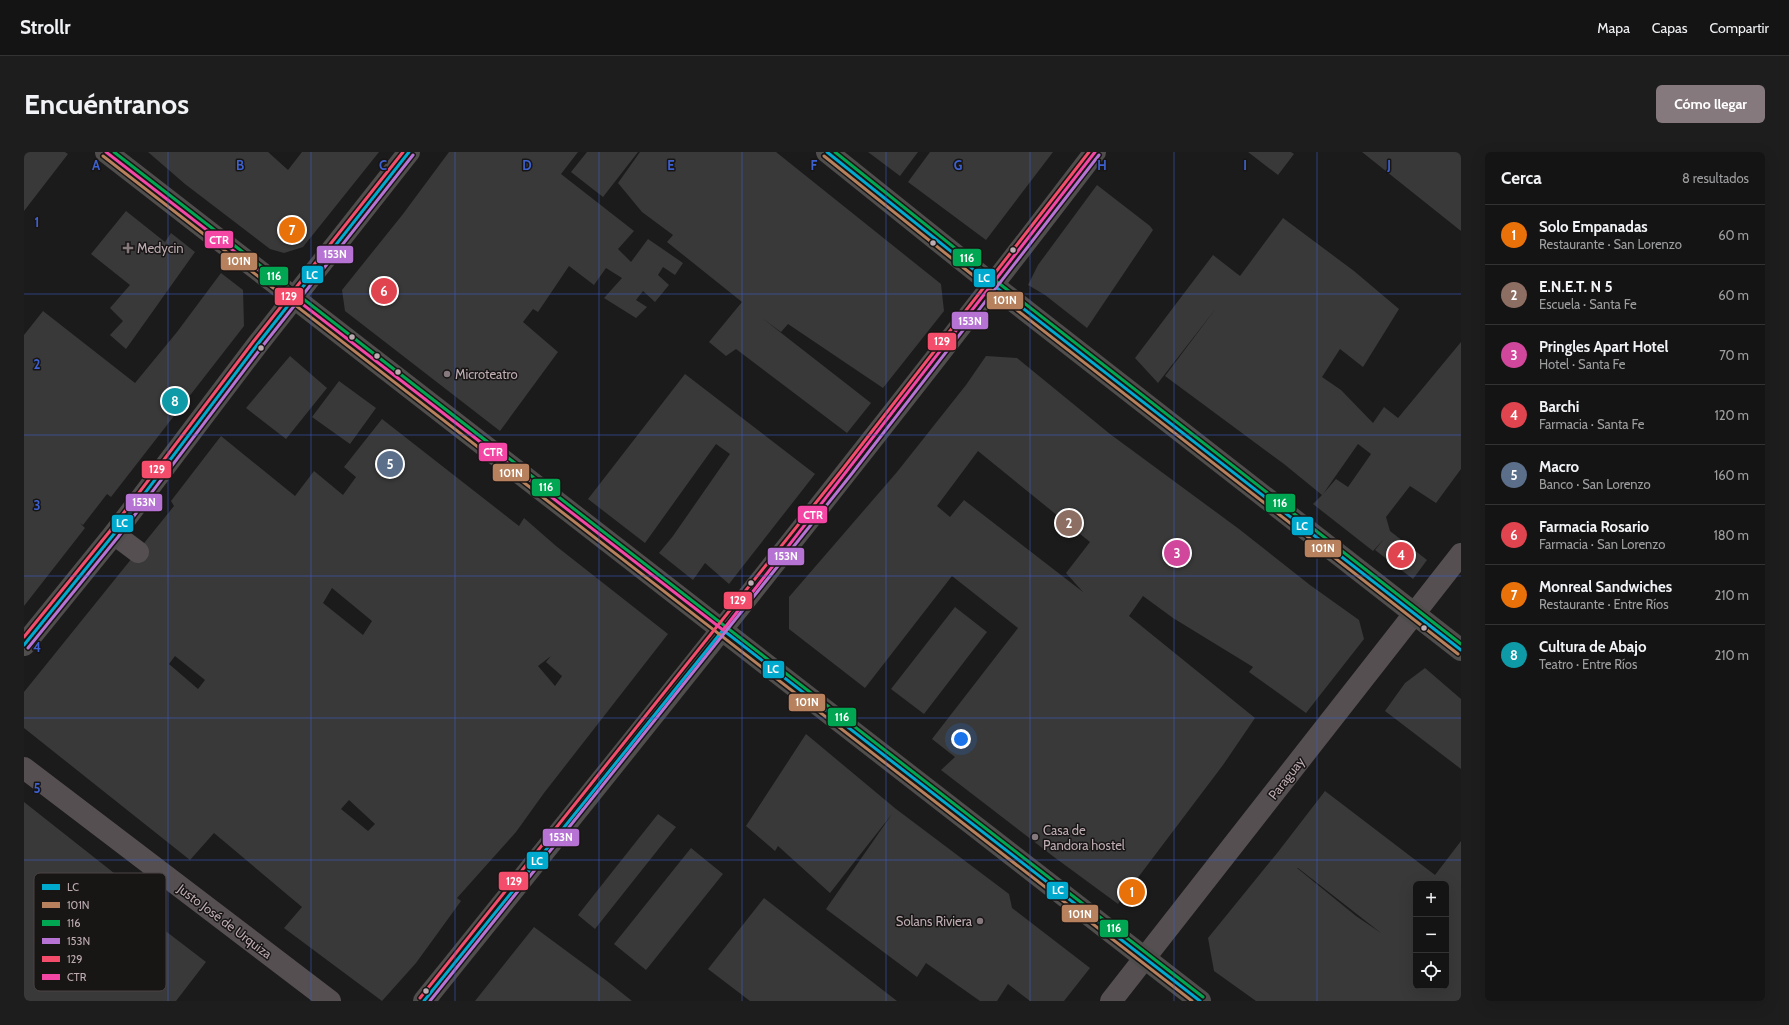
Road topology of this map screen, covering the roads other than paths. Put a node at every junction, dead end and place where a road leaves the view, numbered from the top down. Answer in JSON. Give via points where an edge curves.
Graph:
{"nodes":[{"id":1,"x":106,"y":152,"type":"edge"},
{"id":2,"x":409,"y":152,"type":"edge"},
{"id":3,"x":827,"y":152,"type":"edge"},
{"id":4,"x":1094,"y":152,"type":"edge"},
{"id":5,"x":993,"y":285,"type":"junction"},
{"id":6,"x":294,"y":298,"type":"junction"},
{"id":7,"x":114,"y":534,"type":"junction"},
{"id":8,"x":138,"y":552,"type":"dead end"},
{"id":9,"x":1461,"y":554,"type":"edge"},
{"id":10,"x":1414,"y":613,"type":"junction"},
{"id":11,"x":723,"y":630,"type":"junction"},
{"id":12,"x":24,"y":645,"type":"edge"},
{"id":13,"x":1461,"y":650,"type":"edge"},
{"id":14,"x":24,"y":768,"type":"edge"},
{"id":15,"x":162,"y":873,"type":"edge"},
{"id":16,"x":166,"y":876,"type":"edge"},
{"id":17,"x":1145,"y":957,"type":"junction"},
{"id":18,"x":330,"y":1001,"type":"edge"},
{"id":19,"x":424,"y":1001,"type":"edge"},
{"id":20,"x":1111,"y":1001,"type":"edge"},
{"id":21,"x":1200,"y":1001,"type":"edge"}],
"edges":[{"from":1,"to":6,"type":"main road"},
{"from":2,"to":6,"type":"main road"},
{"from":3,"to":5,"type":"main road"},
{"from":4,"to":5,"type":"main road"},
{"from":5,"to":10,"type":"main road"},
{"from":5,"to":11,"type":"main road"},
{"from":6,"to":7,"type":"main road"},
{"from":6,"to":11,"type":"main road"},
{"from":7,"to":8,"type":"street"},
{"from":7,"to":12,"type":"main road"},
{"from":9,"to":10,"type":"street","name":"Paraguay"},
{"from":10,"to":13,"type":"main road"},
{"from":10,"to":17,"type":"street","name":"Paraguay"},
{"from":11,"to":17,"type":"main road"},
{"from":11,"to":19,"type":"main road"},
{"from":14,"to":15,"type":"street","name":"Justo José de Urquiza"},
{"from":16,"to":18,"type":"street","name":"Justo José de Urquiza"},
{"from":17,"to":20,"type":"street","name":"Paraguay"},
{"from":17,"to":21,"type":"main road"}]}
